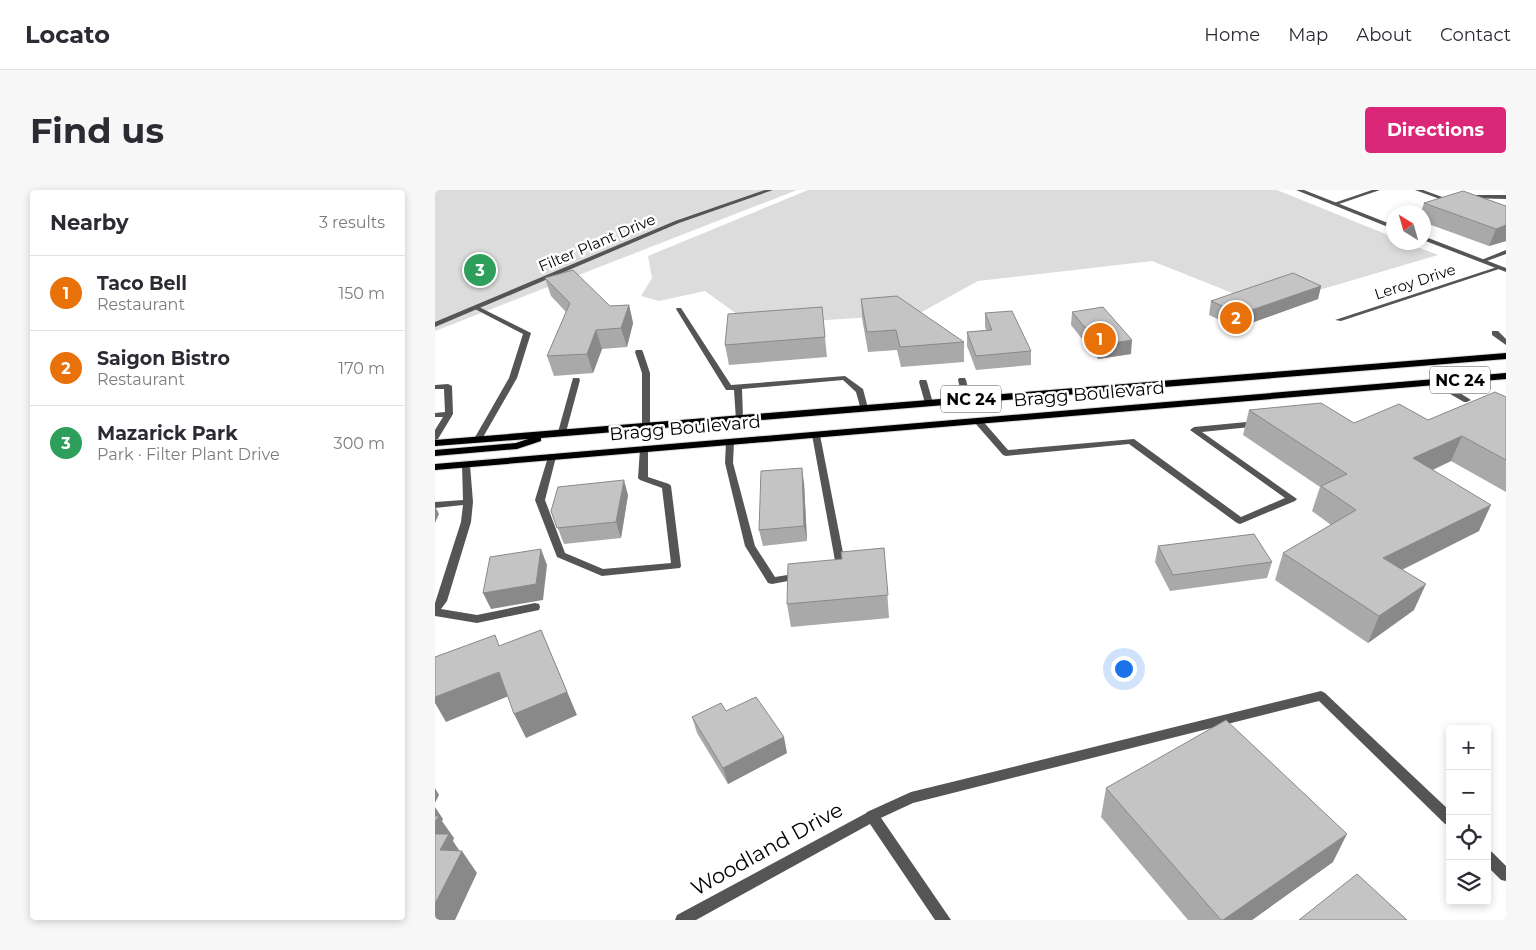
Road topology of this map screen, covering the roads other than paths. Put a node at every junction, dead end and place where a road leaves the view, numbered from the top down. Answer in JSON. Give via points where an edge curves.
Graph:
{"nodes":[{"id":1,"x":770,"y":190,"type":"edge"},
{"id":2,"x":1299,"y":190,"type":"edge"},
{"id":3,"x":1377,"y":190,"type":"edge"},
{"id":4,"x":1418,"y":190,"type":"edge"},
{"id":5,"x":1506,"y":197,"type":"edge"},
{"id":6,"x":1440,"y":198,"type":"junction"},
{"id":7,"x":1335,"y":204,"type":"junction"},
{"id":8,"x":1459,"y":204,"type":"edge"},
{"id":9,"x":1386,"y":223,"type":"edge"},
{"id":10,"x":1431,"y":241,"type":"edge"},
{"id":11,"x":1506,"y":252,"type":"edge"},
{"id":12,"x":1482,"y":261,"type":"junction"},
{"id":13,"x":1503,"y":269,"type":"edge"},
{"id":14,"x":477,"y":308,"type":"junction"},
{"id":15,"x":679,"y":309,"type":"dead end"},
{"id":16,"x":1339,"y":320,"type":"dead end"},
{"id":17,"x":435,"y":325,"type":"edge"},
{"id":18,"x":1495,"y":333,"type":"dead end"},
{"id":19,"x":1506,"y":343,"type":"edge"},
{"id":20,"x":639,"y":352,"type":"dead end"},
{"id":21,"x":1506,"y":356,"type":"edge"},
{"id":22,"x":1506,"y":376,"type":"edge"},
{"id":23,"x":576,"y":380,"type":"dead end"},
{"id":24,"x":962,"y":380,"type":"dead end"},
{"id":25,"x":923,"y":382,"type":"dead end"},
{"id":26,"x":1436,"y":382,"type":"junction"},
{"id":27,"x":435,"y":387,"type":"edge"},
{"id":28,"x":738,"y":387,"type":"junction"},
{"id":29,"x":967,"y":400,"type":"junction"},
{"id":30,"x":1467,"y":400,"type":"dead end"},
{"id":31,"x":929,"y":403,"type":"junction"},
{"id":32,"x":864,"y":408,"type":"junction"},
{"id":33,"x":449,"y":414,"type":"junction"},
{"id":34,"x":435,"y":415,"type":"edge"},
{"id":35,"x":739,"y":418,"type":"junction"},
{"id":36,"x":978,"y":421,"type":"junction"},
{"id":37,"x":1269,"y":422,"type":"edge"},
{"id":38,"x":646,"y":426,"type":"junction"},
{"id":39,"x":558,"y":433,"type":"junction"},
{"id":40,"x":816,"y":435,"type":"junction"},
{"id":41,"x":435,"y":437,"type":"edge"},
{"id":42,"x":478,"y":439,"type":"junction"},
{"id":43,"x":730,"y":442,"type":"junction"},
{"id":44,"x":435,"y":443,"type":"edge"},
{"id":45,"x":644,"y":450,"type":"junction"},
{"id":46,"x":435,"y":453,"type":"edge"},
{"id":47,"x":552,"y":457,"type":"junction"},
{"id":48,"x":466,"y":465,"type":"junction"},
{"id":49,"x":435,"y":467,"type":"edge"},
{"id":50,"x":468,"y":502,"type":"junction"},
{"id":51,"x":435,"y":505,"type":"edge"},
{"id":52,"x":824,"y":571,"type":"edge"},
{"id":53,"x":807,"y":574,"type":"edge"},
{"id":54,"x":535,"y":607,"type":"dead end"},
{"id":55,"x":435,"y":611,"type":"edge"},
{"id":56,"x":872,"y":816,"type":"junction"},
{"id":57,"x":1446,"y":816,"type":"edge"},
{"id":58,"x":1491,"y":860,"type":"edge"},
{"id":59,"x":1506,"y":875,"type":"edge"},
{"id":60,"x":682,"y":920,"type":"edge"},
{"id":61,"x":944,"y":920,"type":"edge"}],
"edges":[{"from":1,"to":14,"type":"street","name":"Filter Plant Drive","via":[[677,222]]},
{"from":2,"to":7,"type":"street"},
{"from":3,"to":7,"type":"street"},
{"from":4,"to":6,"type":"street"},
{"from":5,"to":6,"type":"street"},
{"from":6,"to":8,"type":"street"},
{"from":7,"to":9,"type":"street"},
{"from":10,"to":12,"type":"street"},
{"from":11,"to":12,"type":"street"},
{"from":12,"to":13,"type":"street"},
{"from":13,"to":16,"type":"street","name":"Leroy Drive"},
{"from":14,"to":17,"type":"street","name":"Filter Plant Drive"},
{"from":14,"to":42,"type":"street","via":[[527,333],[513,378]]},
{"from":15,"to":28,"type":"street","via":[[729,388]]},
{"from":18,"to":19,"type":"street"},
{"from":20,"to":38,"type":"street","via":[[646,373]]},
{"from":21,"to":29,"type":"main road","name":"Bragg Boulevard","number":"NC 24"},
{"from":22,"to":26,"type":"main road","name":"Bragg Boulevard","number":"NC 24"},
{"from":23,"to":39,"type":"street"},
{"from":24,"to":29,"type":"street"},
{"from":25,"to":31,"type":"street"},
{"from":26,"to":30,"type":"street"},
{"from":26,"to":36,"type":"main road","name":"Bragg Boulevard","number":"NC 24"},
{"from":27,"to":33,"type":"street","via":[[448,386]]},
{"from":28,"to":32,"type":"street","via":[[845,378],[860,391]]},
{"from":28,"to":35,"type":"street"},
{"from":29,"to":31,"type":"main road","name":"Bragg Boulevard","number":"NC 24"},
{"from":31,"to":32,"type":"main road","name":"Bragg Boulevard","number":"NC 24"},
{"from":32,"to":35,"type":"main road","name":"Bragg Boulevard","number":"NC 24"},
{"from":33,"to":34,"type":"street"},
{"from":33,"to":41,"type":"street"},
{"from":35,"to":38,"type":"main road","name":"Bragg Boulevard","number":"NC 24"},
{"from":36,"to":37,"type":"street","via":[[1006,453],[1131,441],[1240,521],[1292,499],[1194,430]]},
{"from":36,"to":40,"type":"main road","name":"Bragg Boulevard","number":"NC 24"},
{"from":38,"to":39,"type":"main road","name":"Bragg Boulevard","number":"NC 24"},
{"from":39,"to":42,"type":"main road","name":"Bragg Boulevard","number":"NC 24"},
{"from":39,"to":46,"type":"main road","via":[[517,446]]},
{"from":40,"to":43,"type":"main road","name":"Bragg Boulevard","number":"NC 24"},
{"from":40,"to":52,"type":"street","via":[[841,568]]},
{"from":42,"to":44,"type":"main road","name":"Bragg Boulevard","number":"NC 24"},
{"from":43,"to":45,"type":"main road","name":"Bragg Boulevard","number":"NC 24"},
{"from":43,"to":53,"type":"street","via":[[729,463],[749,546],[772,581]]},
{"from":45,"to":47,"type":"main road","name":"Bragg Boulevard","number":"NC 24"},
{"from":45,"to":47,"type":"street","via":[[643,478],[666,486],[676,566],[602,574],[561,555],[540,500]]},
{"from":47,"to":48,"type":"main road","name":"Bragg Boulevard","number":"NC 24"},
{"from":48,"to":49,"type":"main road","name":"Bragg Boulevard","number":"NC 24"},
{"from":48,"to":50,"type":"street"},
{"from":50,"to":51,"type":"street"},
{"from":50,"to":55,"type":"street","via":[[466,522],[442,602]]},
{"from":54,"to":55,"type":"street","via":[[477,619]]},
{"from":56,"to":57,"type":"street","name":"Woodland Drive","via":[[911,798],[1321,696]]},
{"from":56,"to":60,"type":"street","name":"Woodland Drive"},
{"from":56,"to":61,"type":"street"},
{"from":58,"to":59,"type":"street"}]}
